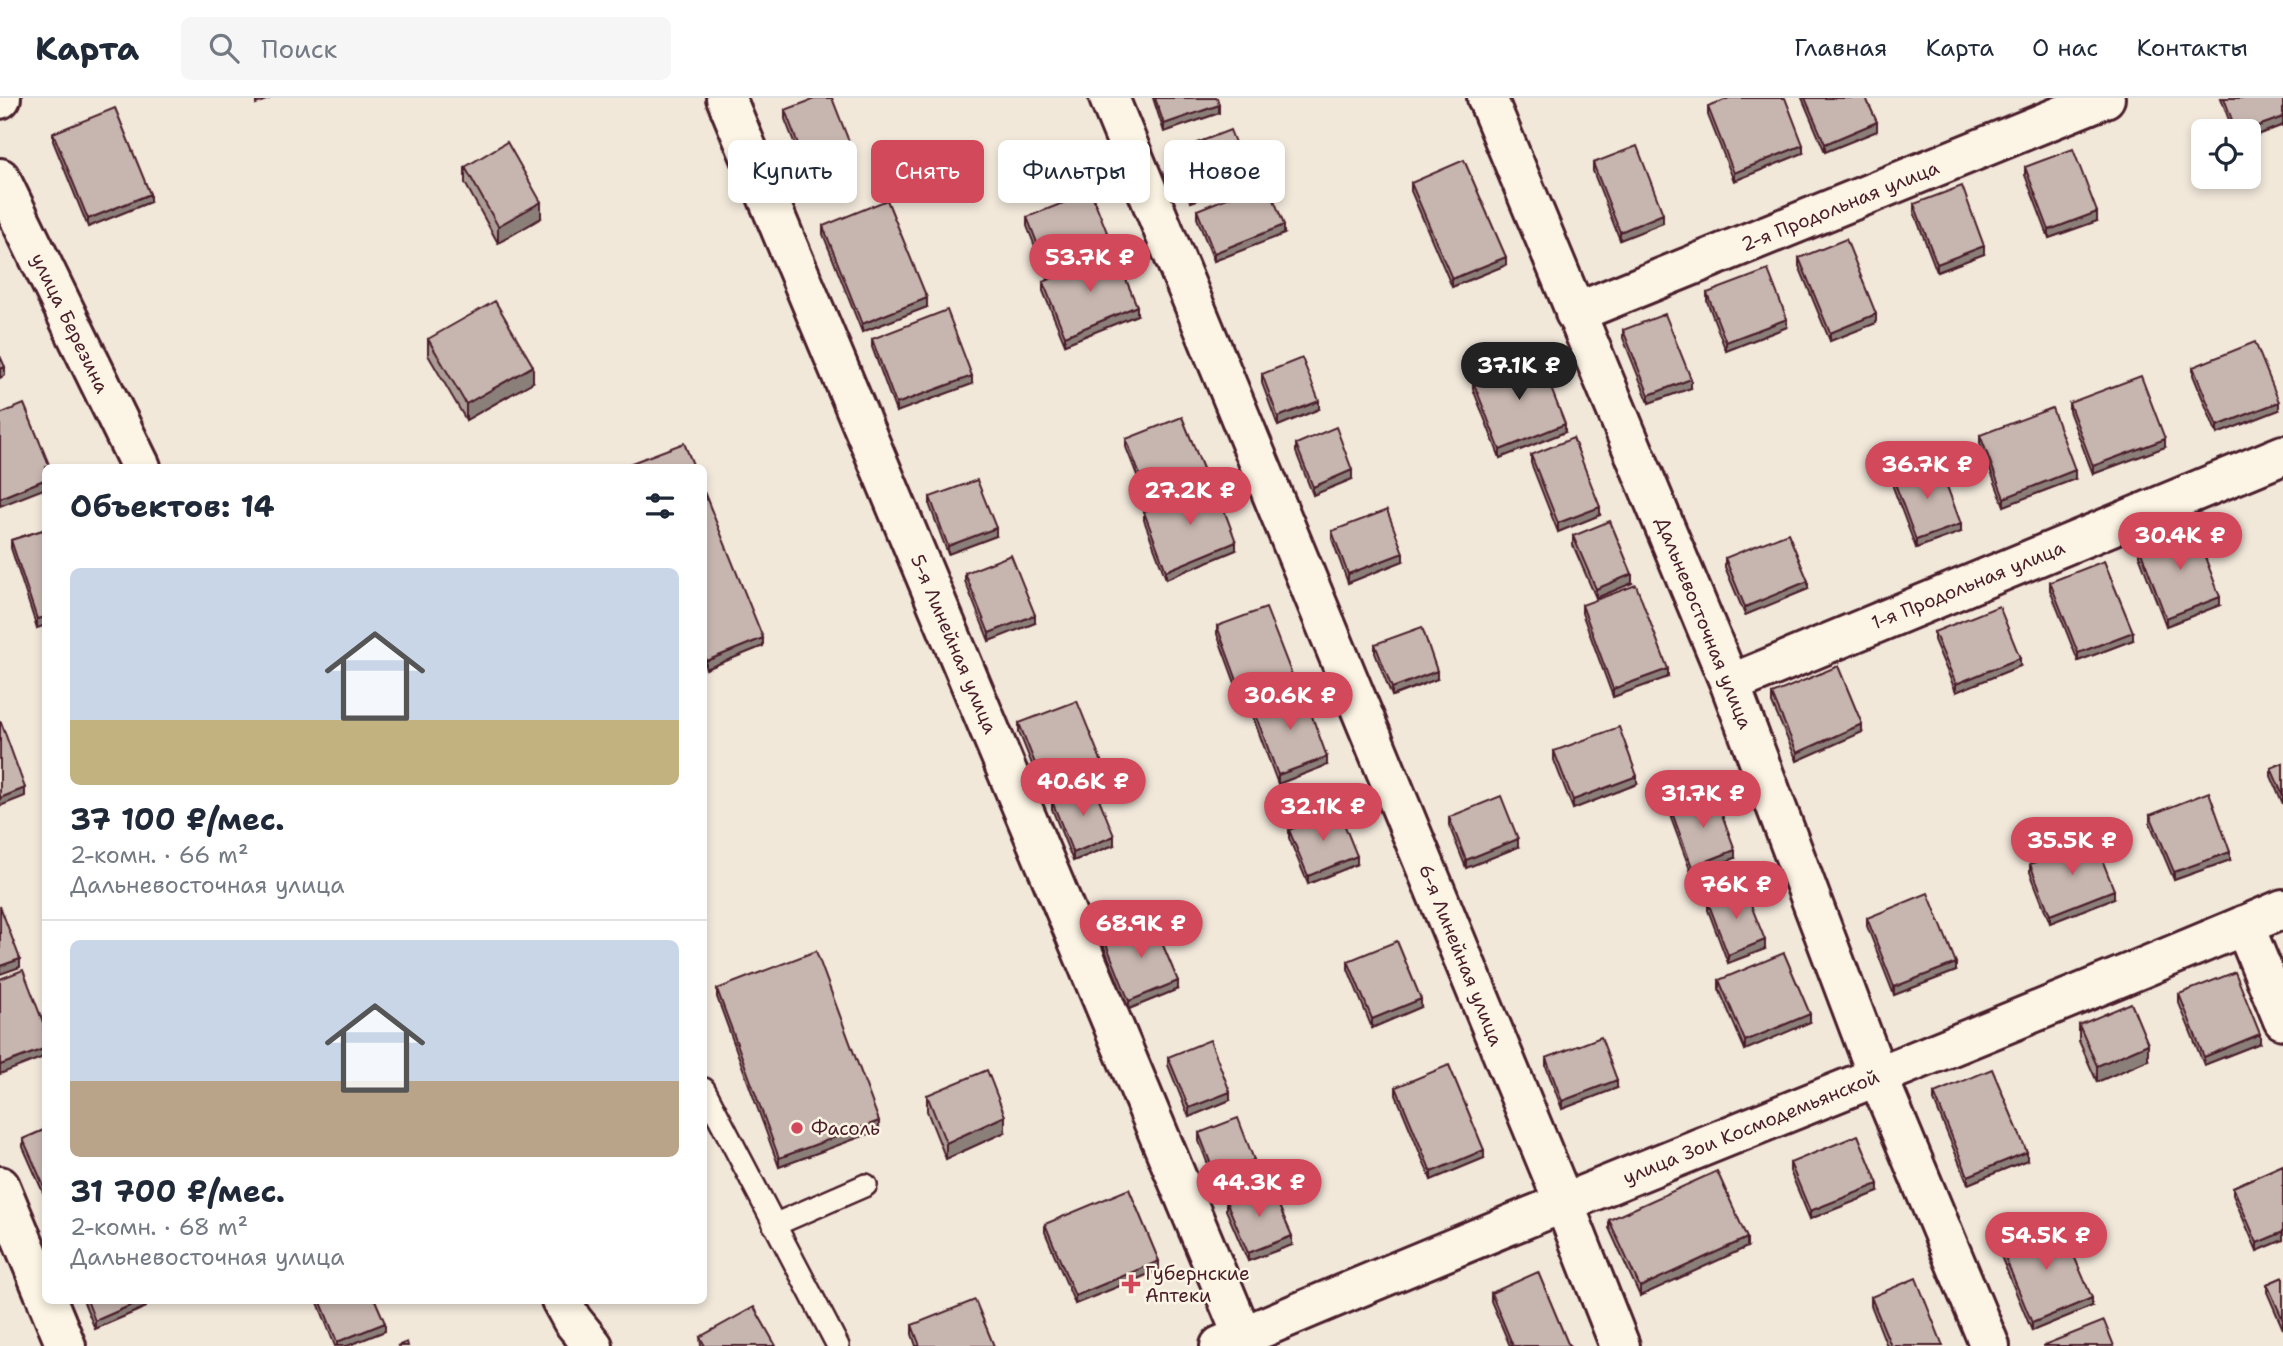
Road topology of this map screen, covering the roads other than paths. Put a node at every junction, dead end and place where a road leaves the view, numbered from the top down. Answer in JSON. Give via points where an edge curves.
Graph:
{"nodes":[{"id":1,"x":726,"y":98,"type":"edge"},
{"id":2,"x":1109,"y":98,"type":"edge"},
{"id":3,"x":1487,"y":98,"type":"edge"},
{"id":4,"x":2105,"y":98,"type":"edge"},
{"id":5,"x":0,"y":178,"type":"edge"},
{"id":6,"x":1575,"y":313,"type":"junction"},
{"id":7,"x":2283,"y":455,"type":"edge"},
{"id":8,"x":140,"y":464,"type":"edge"},
{"id":9,"x":1730,"y":684,"type":"junction"},
{"id":10,"x":2283,"y":909,"type":"edge"},
{"id":11,"x":2245,"y":925,"type":"junction"},
{"id":12,"x":2283,"y":1020,"type":"edge"},
{"id":13,"x":1878,"y":1077,"type":"junction"},
{"id":14,"x":707,"y":1095,"type":"edge"},
{"id":15,"x":866,"y":1185,"type":"dead end"},
{"id":16,"x":0,"y":1186,"type":"edge"},
{"id":17,"x":1563,"y":1201,"type":"junction"},
{"id":18,"x":774,"y":1226,"type":"junction"},
{"id":19,"x":42,"y":1288,"type":"edge"},
{"id":20,"x":48,"y":1304,"type":"edge"},
{"id":21,"x":563,"y":1304,"type":"edge"},
{"id":22,"x":1236,"y":1343,"type":"edge"},
{"id":23,"x":66,"y":1346,"type":"edge"},
{"id":24,"x":593,"y":1346,"type":"edge"},
{"id":25,"x":838,"y":1346,"type":"edge"},
{"id":26,"x":1620,"y":1346,"type":"edge"},
{"id":27,"x":1990,"y":1346,"type":"edge"}],
"edges":[{"from":1,"to":22,"type":"street","name":"5-я Линейная улица"},
{"from":2,"to":17,"type":"street","name":"6-я Линейная улица"},
{"from":3,"to":6,"type":"street","name":"Дальневосточная улица"},
{"from":4,"to":6,"type":"street","name":"2-я Продольная улица"},
{"from":5,"to":8,"type":"street","name":"улица Березина"},
{"from":6,"to":9,"type":"street","name":"Дальневосточная улица"},
{"from":7,"to":9,"type":"street","name":"1-я Продольная улица"},
{"from":9,"to":13,"type":"street","name":"Дальневосточная улица"},
{"from":10,"to":11,"type":"street","name":"улица Зои Космодемьянской"},
{"from":11,"to":12,"type":"street"},
{"from":11,"to":13,"type":"street","name":"улица Зои Космодемьянской"},
{"from":13,"to":17,"type":"street","name":"улица Зои Космодемьянской"},
{"from":13,"to":27,"type":"street","name":"Дальневосточная улица"},
{"from":14,"to":18,"type":"lane"},
{"from":15,"to":18,"type":"lane"},
{"from":16,"to":19,"type":"street"},
{"from":17,"to":22,"type":"street","name":"улица Зои Космодемьянской"},
{"from":17,"to":26,"type":"street","name":"6-я Линейная улица"},
{"from":18,"to":25,"type":"lane"},
{"from":20,"to":23,"type":"street"},
{"from":21,"to":24,"type":"street"}]}
